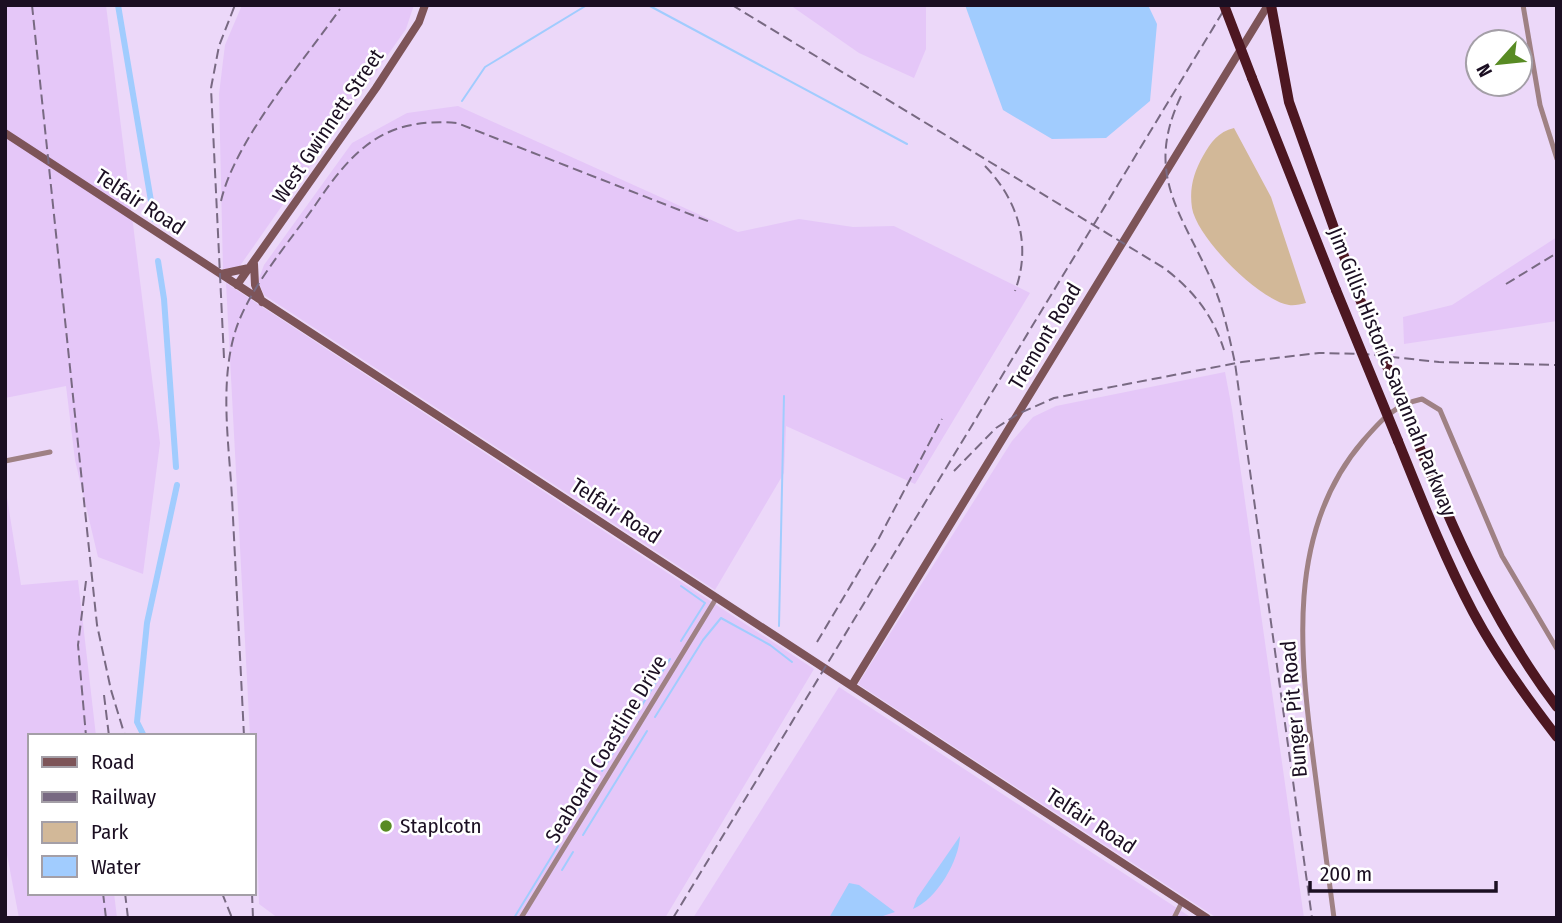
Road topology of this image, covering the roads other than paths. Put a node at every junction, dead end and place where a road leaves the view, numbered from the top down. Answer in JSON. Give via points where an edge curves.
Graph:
{"nodes":[{"id":1,"x":425,"y":5,"type":"edge"},
{"id":2,"x":1224,"y":5,"type":"edge"},
{"id":3,"x":1269,"y":5,"type":"edge"},
{"id":4,"x":1523,"y":5,"type":"edge"},
{"id":5,"x":5,"y":134,"type":"edge"},
{"id":6,"x":1557,"y":159,"type":"edge"},
{"id":7,"x":254,"y":264,"type":"junction"},
{"id":8,"x":220,"y":275,"type":"junction"},
{"id":9,"x":239,"y":287,"type":"junction"},
{"id":10,"x":262,"y":302,"type":"junction"},
{"id":11,"x":50,"y":452,"type":"dead end"},
{"id":12,"x":5,"y":461,"type":"edge"},
{"id":13,"x":717,"y":597,"type":"junction"},
{"id":14,"x":1557,"y":649,"type":"edge"},
{"id":15,"x":852,"y":685,"type":"junction"},
{"id":16,"x":1557,"y":707,"type":"edge"},
{"id":17,"x":1557,"y":737,"type":"edge"},
{"id":18,"x":1182,"y":902,"type":"junction"},
{"id":19,"x":522,"y":918,"type":"edge"},
{"id":20,"x":1174,"y":918,"type":"edge"},
{"id":21,"x":1207,"y":918,"type":"edge"},
{"id":22,"x":1334,"y":918,"type":"edge"}],
"edges":[{"from":1,"to":7,"type":"street","name":"West Gwinnett Street","via":[[376,88]]},
{"from":2,"to":17,"type":"highway","name":"Jim Gillis Historic Savannah Parkway","bridge":true,"via":[[1441,547],[1474,614]]},
{"from":3,"to":15,"type":"street","name":"Tremont Road"},
{"from":3,"to":16,"type":"highway","name":"Jim Gillis Historic Savannah Parkway","bridge":true,"via":[[1289,102],[1411,426],[1474,575],[1503,629]]},
{"from":4,"to":6,"type":"street","via":[[1540,105]]},
{"from":5,"to":8,"type":"street","name":"Telfair Road"},
{"from":7,"to":8,"type":"street"},
{"from":7,"to":9,"type":"street","name":"West Gwinnett Street"},
{"from":7,"to":10,"type":"street"},
{"from":8,"to":9,"type":"street","name":"Telfair Road"},
{"from":9,"to":10,"type":"street","name":"Telfair Road"},
{"from":10,"to":13,"type":"street","name":"Telfair Road"},
{"from":11,"to":12,"type":"street"},
{"from":13,"to":15,"type":"street","name":"Telfair Road"},
{"from":13,"to":19,"type":"street","name":"Seaboard Coastline Drive"},
{"from":14,"to":22,"type":"street","name":"Bunger Pit Road","via":[[1502,556],[1440,410],[1422,399],[1391,411],[1345,466],[1322,507],[1303,605],[1302,674]]},
{"from":15,"to":18,"type":"street","name":"Telfair Road"},
{"from":18,"to":20,"type":"street"},
{"from":18,"to":21,"type":"street","name":"Telfair Road"}]}
